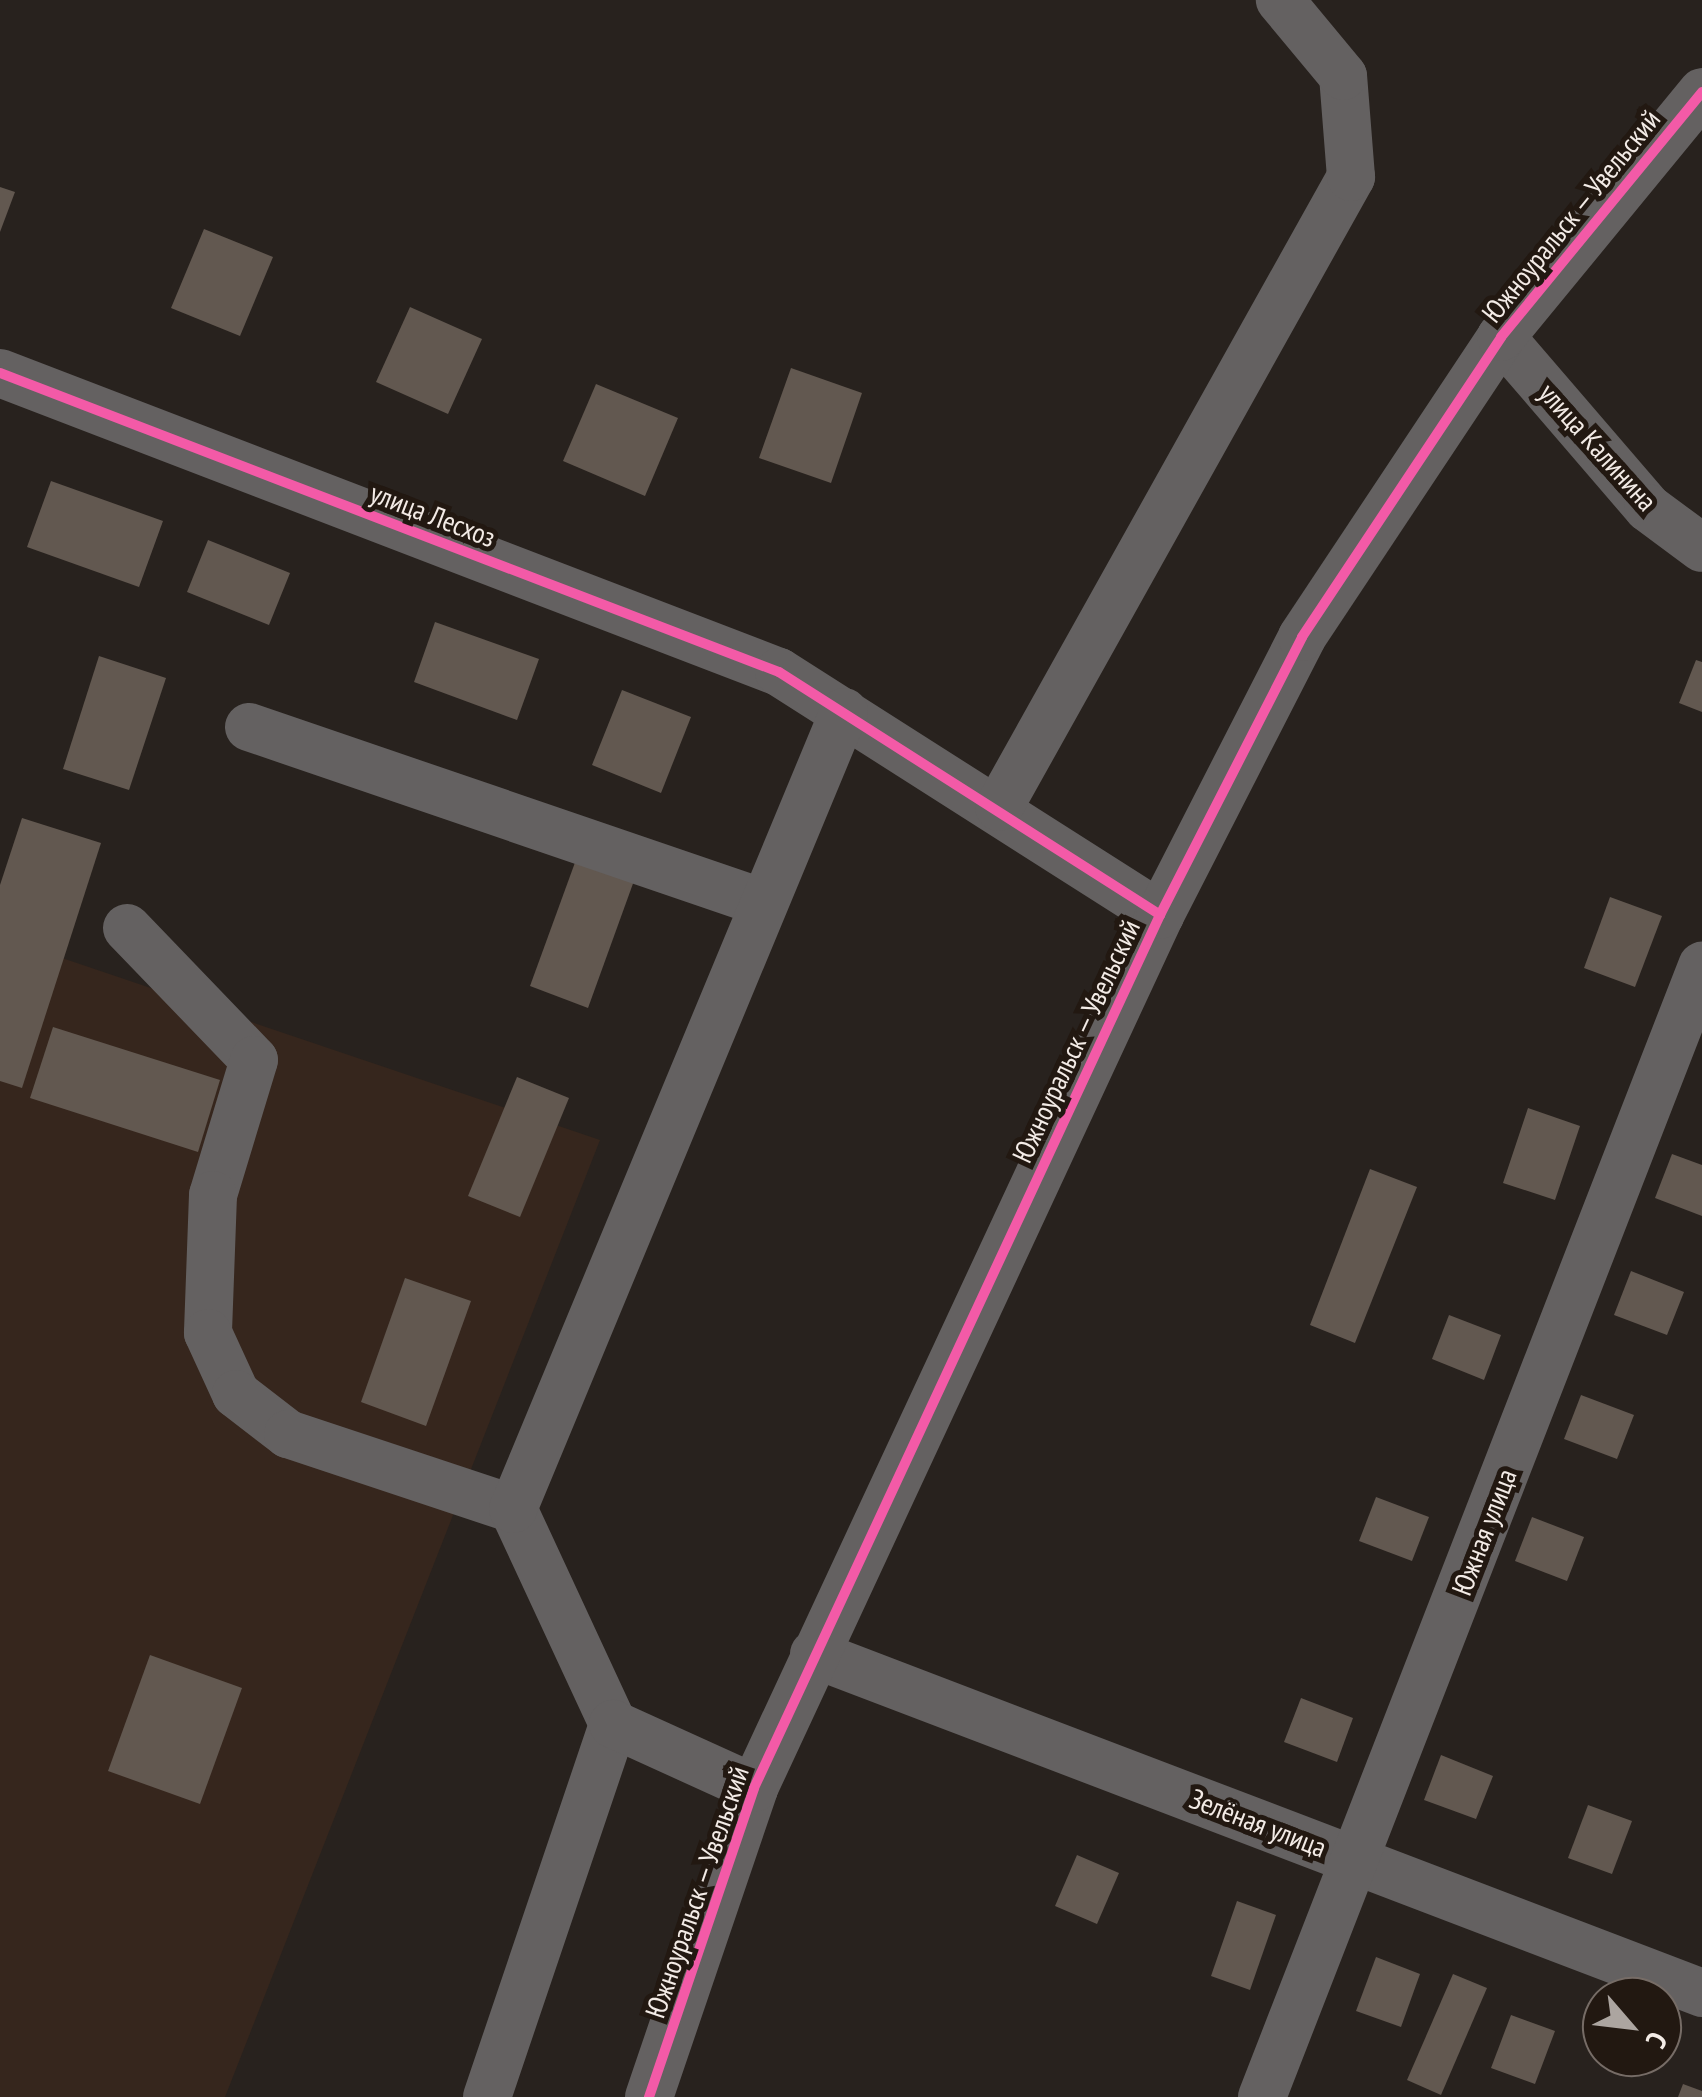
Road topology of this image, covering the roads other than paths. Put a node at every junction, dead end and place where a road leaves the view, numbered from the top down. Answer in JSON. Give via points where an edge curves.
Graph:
{"nodes":[{"id":1,"x":1280,"y":0,"type":"edge"},
{"id":2,"x":1702,"y":92,"type":"edge"},
{"id":3,"x":1501,"y":337,"type":"junction"},
{"id":4,"x":0,"y":373,"type":"edge"},
{"id":5,"x":1702,"y":548,"type":"edge"},
{"id":6,"x":844,"y":712,"type":"junction"},
{"id":7,"x":249,"y":727,"type":"dead end"},
{"id":8,"x":1000,"y":807,"type":"junction"},
{"id":9,"x":764,"y":903,"type":"junction"},
{"id":10,"x":1160,"y":915,"type":"junction"},
{"id":11,"x":127,"y":928,"type":"dead end"},
{"id":12,"x":1702,"y":966,"type":"edge"},
{"id":13,"x":513,"y":1509,"type":"junction"},
{"id":14,"x":814,"y":1654,"type":"junction"},
{"id":15,"x":613,"y":1724,"type":"junction"},
{"id":16,"x":754,"y":1788,"type":"junction"},
{"id":17,"x":1357,"y":1861,"type":"junction"},
{"id":18,"x":1702,"y":1994,"type":"edge"},
{"id":19,"x":487,"y":2097,"type":"edge"},
{"id":20,"x":650,"y":2097,"type":"edge"},
{"id":21,"x":1262,"y":2097,"type":"edge"}],
"edges":[{"from":1,"to":8,"type":"street","via":[[1343,76],[1351,177]]},
{"from":2,"to":3,"type":"street","name":"Южноуральск — Увельский"},
{"from":3,"to":5,"type":"street","name":"улица Калинина","via":[[1648,508]]},
{"from":3,"to":10,"type":"street","name":"Южноуральск — Увельский","via":[[1302,637]]},
{"from":4,"to":6,"type":"street","name":"улица Лесхоз","via":[[778,672]]},
{"from":6,"to":8,"type":"street","name":"улица Лесхоз"},
{"from":6,"to":9,"type":"street"},
{"from":7,"to":9,"type":"street"},
{"from":8,"to":10,"type":"street","name":"улица Лесхоз"},
{"from":9,"to":13,"type":"street"},
{"from":10,"to":14,"type":"street","name":"Южноуральск — Увельский"},
{"from":11,"to":13,"type":"street","via":[[254,1060],[213,1195],[208,1333],[236,1394],[288,1434]]},
{"from":12,"to":17,"type":"street","name":"Южная улица"},
{"from":13,"to":15,"type":"street"},
{"from":14,"to":16,"type":"street","name":"Южноуральск — Увельский"},
{"from":14,"to":17,"type":"street","name":"Зелёная улица"},
{"from":15,"to":16,"type":"street"},
{"from":15,"to":19,"type":"street"},
{"from":16,"to":20,"type":"street","name":"Южноуральск — Увельский"},
{"from":17,"to":18,"type":"street","name":"Зелёная улица"},
{"from":17,"to":21,"type":"street","name":"Южная улица"}]}
